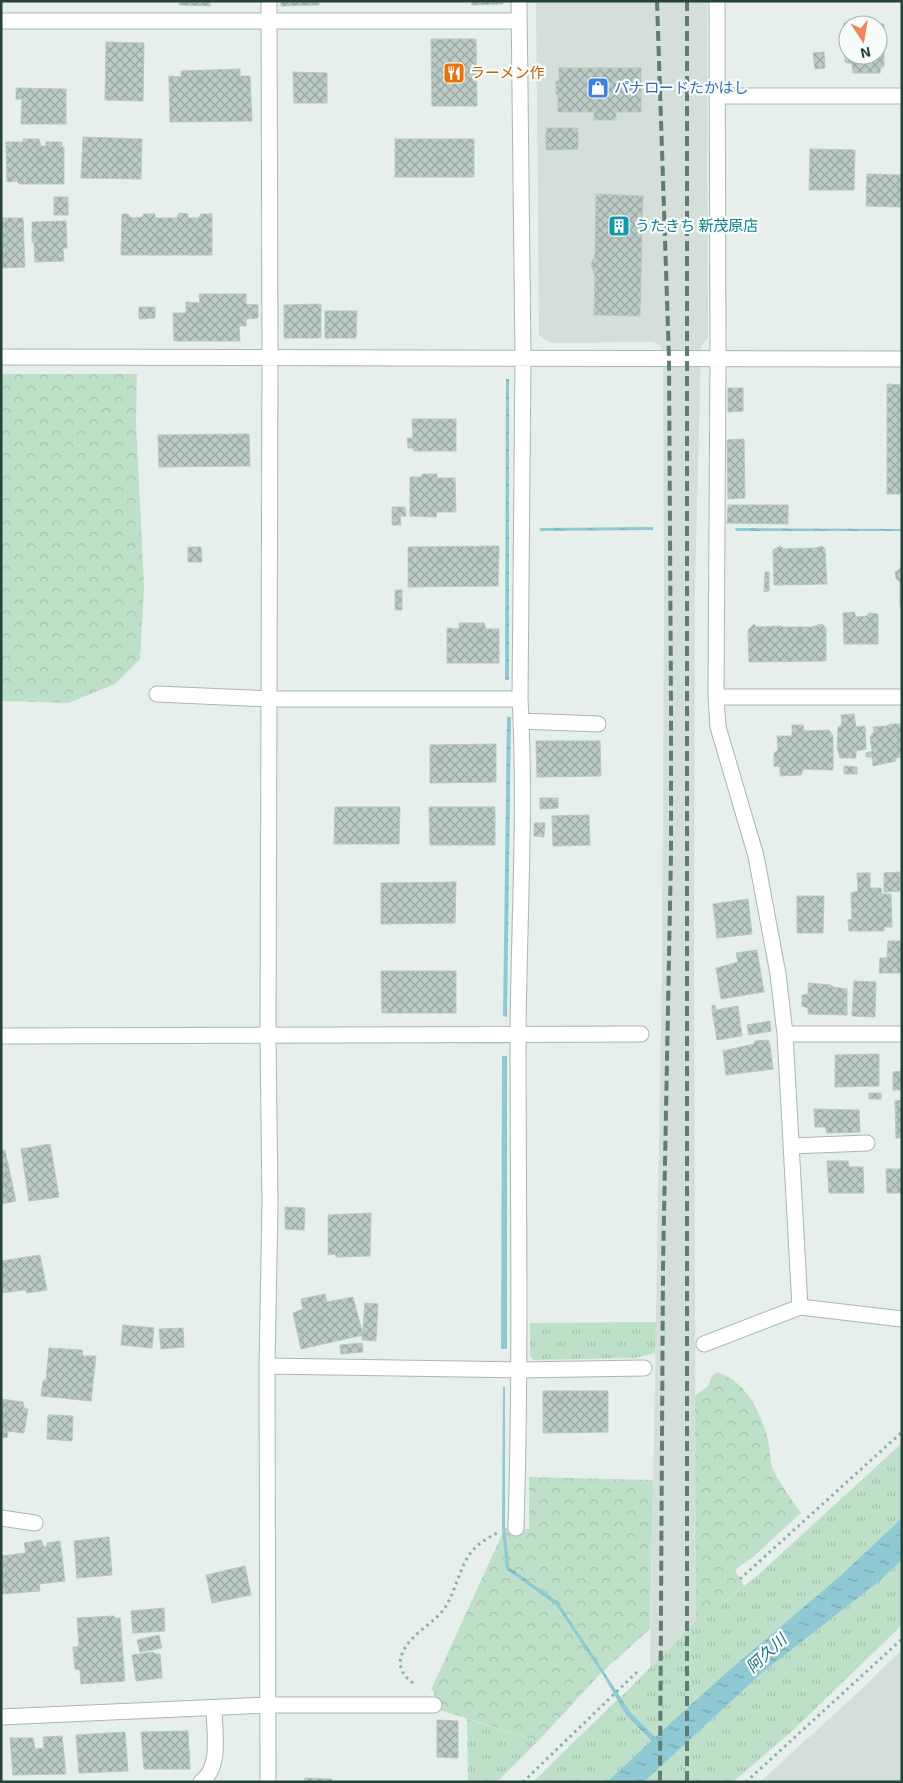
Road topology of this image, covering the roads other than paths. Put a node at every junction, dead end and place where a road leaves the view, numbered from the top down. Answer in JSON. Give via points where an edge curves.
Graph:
{"nodes":[{"id":1,"x":269,"y":1,"type":"edge"},
{"id":2,"x":519,"y":1,"type":"edge"},
{"id":3,"x":717,"y":1,"type":"edge"},
{"id":4,"x":1,"y":21,"type":"edge"},
{"id":5,"x":519,"y":21,"type":"junction"},
{"id":6,"x":270,"y":22,"type":"junction"},
{"id":7,"x":717,"y":96,"type":"junction"},
{"id":8,"x":902,"y":96,"type":"edge"},
{"id":9,"x":1,"y":357,"type":"edge"},
{"id":10,"x":523,"y":357,"type":"junction"},
{"id":11,"x":270,"y":358,"type":"junction"},
{"id":12,"x":718,"y":358,"type":"junction"},
{"id":13,"x":902,"y":358,"type":"edge"},
{"id":14,"x":157,"y":694,"type":"dead end"},
{"id":15,"x":716,"y":697,"type":"junction"},
{"id":16,"x":902,"y":698,"type":"edge"},
{"id":17,"x":270,"y":699,"type":"junction"},
{"id":18,"x":520,"y":699,"type":"junction"},
{"id":19,"x":521,"y":721,"type":"junction"},
{"id":20,"x":598,"y":724,"type":"dead end"},
{"id":21,"x":518,"y":1034,"type":"junction"},
{"id":22,"x":641,"y":1034,"type":"dead end"},
{"id":23,"x":785,"y":1034,"type":"junction"},
{"id":24,"x":902,"y":1034,"type":"edge"},
{"id":25,"x":268,"y":1035,"type":"junction"},
{"id":26,"x":1,"y":1036,"type":"edge"},
{"id":27,"x":867,"y":1143,"type":"dead end"},
{"id":28,"x":791,"y":1146,"type":"junction"},
{"id":29,"x":800,"y":1307,"type":"junction"},
{"id":30,"x":902,"y":1319,"type":"edge"},
{"id":31,"x":704,"y":1344,"type":"dead end"},
{"id":32,"x":268,"y":1366,"type":"junction"},
{"id":33,"x":644,"y":1368,"type":"dead end"},
{"id":34,"x":519,"y":1370,"type":"junction"},
{"id":35,"x":1,"y":1518,"type":"edge"},
{"id":36,"x":35,"y":1523,"type":"dead end"},
{"id":37,"x":516,"y":1528,"type":"dead end"},
{"id":38,"x":429,"y":1704,"type":"road end"},
{"id":39,"x":268,"y":1705,"type":"junction"},
{"id":40,"x":214,"y":1708,"type":"junction"},
{"id":41,"x":1,"y":1717,"type":"edge"},
{"id":42,"x":201,"y":1782,"type":"edge"},
{"id":43,"x":268,"y":1782,"type":"edge"}],
"edges":[{"from":1,"to":6,"type":"street"},
{"from":2,"to":5,"type":"street"},
{"from":3,"to":7,"type":"street"},
{"from":4,"to":6,"type":"street"},
{"from":5,"to":6,"type":"street"},
{"from":5,"to":10,"type":"street"},
{"from":6,"to":11,"type":"street"},
{"from":7,"to":8,"type":"street"},
{"from":7,"to":12,"type":"street"},
{"from":9,"to":11,"type":"street"},
{"from":10,"to":11,"type":"street"},
{"from":10,"to":12,"type":"street"},
{"from":10,"to":18,"type":"street"},
{"from":11,"to":17,"type":"street"},
{"from":12,"to":13,"type":"street"},
{"from":12,"to":15,"type":"street"},
{"from":14,"to":17,"type":"street"},
{"from":15,"to":16,"type":"street"},
{"from":15,"to":23,"type":"street","via":[[718,727],[758,865],[778,974]]},
{"from":17,"to":18,"type":"street"},
{"from":17,"to":25,"type":"street"},
{"from":18,"to":19,"type":"street"},
{"from":19,"to":20,"type":"street"},
{"from":19,"to":21,"type":"street"},
{"from":21,"to":22,"type":"street"},
{"from":21,"to":25,"type":"street"},
{"from":21,"to":34,"type":"street"},
{"from":23,"to":24,"type":"street"},
{"from":23,"to":28,"type":"street"},
{"from":25,"to":26,"type":"street"},
{"from":25,"to":32,"type":"street"},
{"from":27,"to":28,"type":"street"},
{"from":28,"to":29,"type":"street"},
{"from":29,"to":30,"type":"street"},
{"from":29,"to":31,"type":"street"},
{"from":32,"to":34,"type":"street"},
{"from":32,"to":39,"type":"street"},
{"from":33,"to":34,"type":"street"},
{"from":34,"to":37,"type":"street"},
{"from":35,"to":36,"type":"street"},
{"from":38,"to":39,"type":"street"},
{"from":39,"to":40,"type":"street"},
{"from":39,"to":43,"type":"street"},
{"from":40,"to":41,"type":"street"},
{"from":40,"to":42,"type":"street","via":[[215,1762]]}]}
